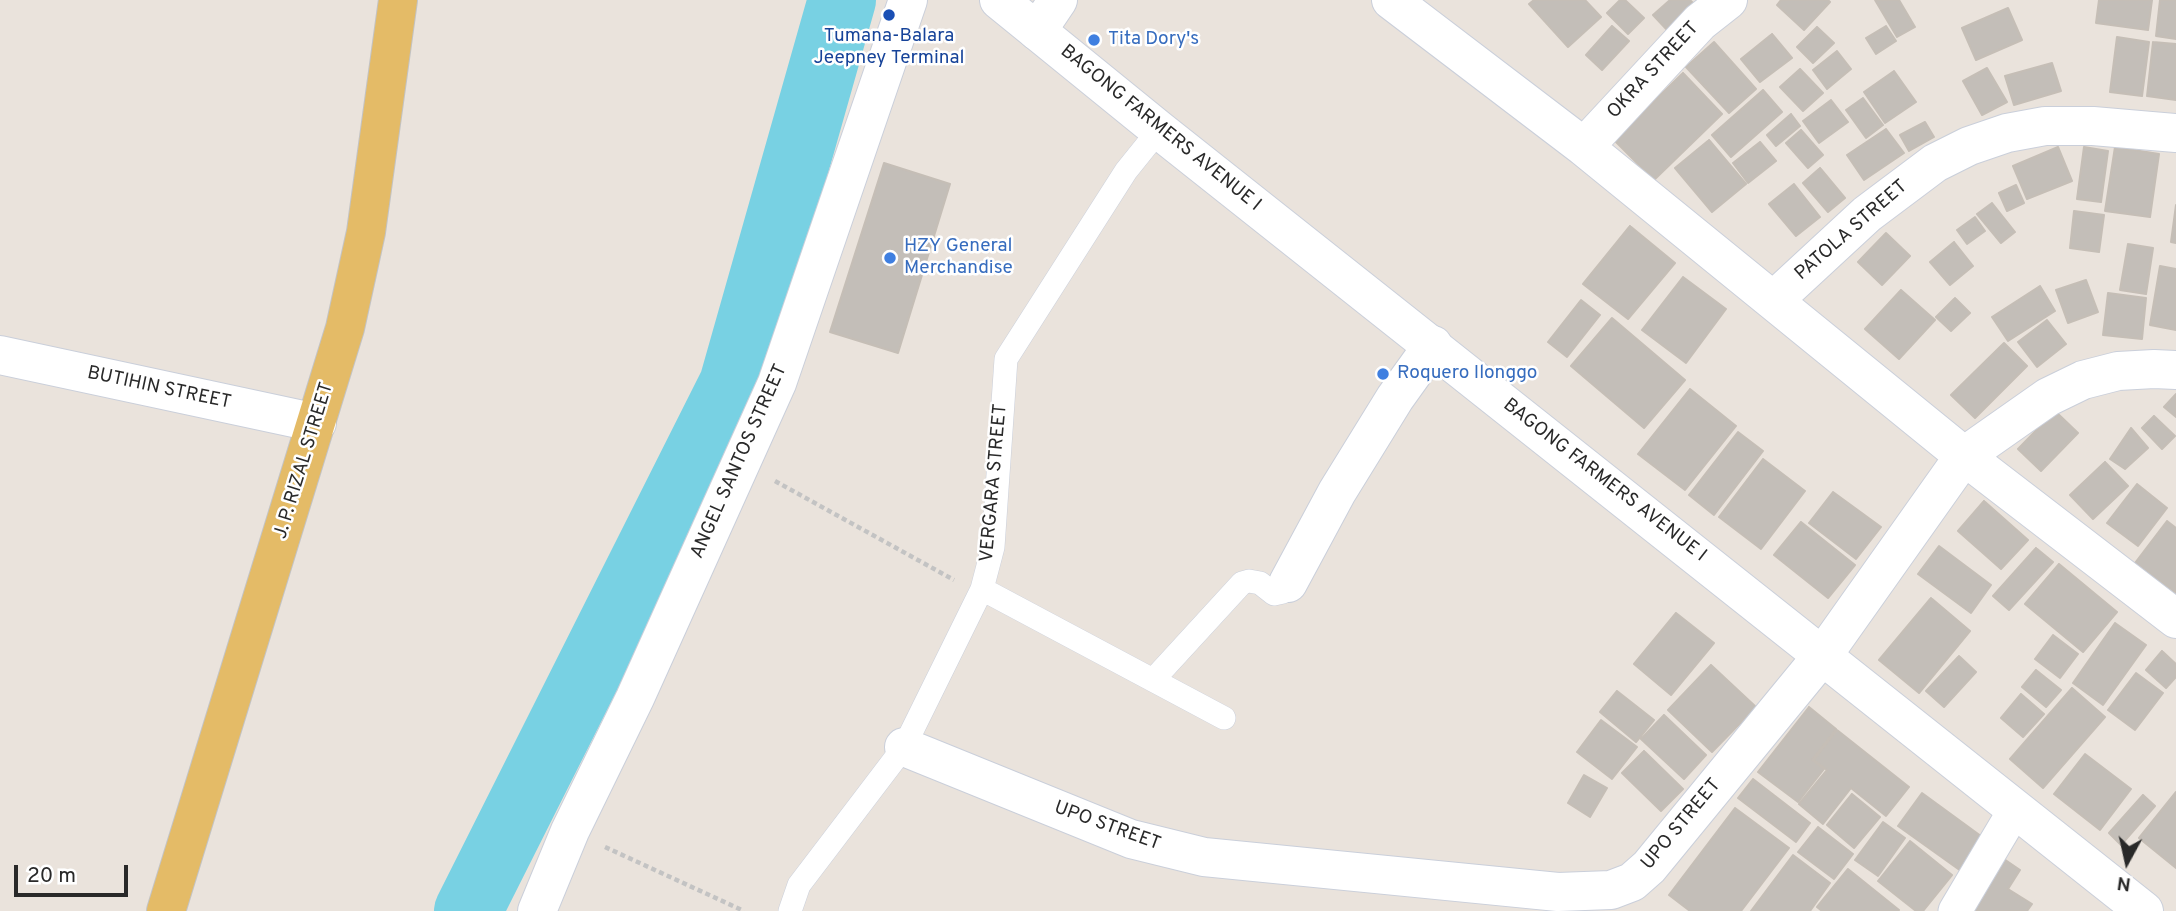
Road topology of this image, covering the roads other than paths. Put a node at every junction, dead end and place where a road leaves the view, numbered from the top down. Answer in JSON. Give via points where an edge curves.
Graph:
{"nodes":[{"id":1,"x":398,"y":0,"type":"edge"},
{"id":2,"x":908,"y":0,"type":"edge"},
{"id":3,"x":999,"y":0,"type":"edge"},
{"id":4,"x":1391,"y":0,"type":"edge"},
{"id":5,"x":1728,"y":0,"type":"edge"},
{"id":6,"x":1047,"y":15,"type":"edge"},
{"id":7,"x":1159,"y":130,"type":"junction"},
{"id":8,"x":2176,"y":133,"type":"edge"},
{"id":9,"x":1584,"y":147,"type":"junction"},
{"id":10,"x":1774,"y":300,"type":"junction"},
{"id":11,"x":1433,"y":345,"type":"junction"},
{"id":12,"x":0,"y":355,"type":"edge"},
{"id":13,"x":2176,"y":370,"type":"edge"},
{"id":14,"x":317,"y":423,"type":"junction"},
{"id":15,"x":1964,"y":456,"type":"junction"},
{"id":16,"x":1287,"y":583,"type":"joint"},
{"id":17,"x":981,"y":591,"type":"junction"},
{"id":18,"x":2176,"y":619,"type":"edge"},
{"id":19,"x":1823,"y":655,"type":"junction"},
{"id":20,"x":1153,"y":680,"type":"junction"},
{"id":21,"x":1224,"y":718,"type":"dead end"},
{"id":22,"x":904,"y":747,"type":"junction"},
{"id":23,"x":2016,"y":808,"type":"junction"},
{"id":24,"x":166,"y":911,"type":"edge"},
{"id":25,"x":537,"y":911,"type":"edge"},
{"id":26,"x":790,"y":911,"type":"edge"},
{"id":27,"x":1955,"y":911,"type":"edge"},
{"id":28,"x":2144,"y":911,"type":"edge"}],
"edges":[{"from":1,"to":14,"type":"main road","name":"J. P. RIZAL STREET","via":[[366,232],[345,328]]},
{"from":2,"to":25,"type":"street","name":"ANGEL SANTOS STREET","via":[[777,383]]},
{"from":3,"to":6,"type":"street","name":"BAGONG FARMERS AVENUE I"},
{"from":4,"to":9,"type":"street"},
{"from":5,"to":9,"type":"street","name":"OKRA STREET","via":[[1699,22]]},
{"from":6,"to":7,"type":"street","name":"BAGONG FARMERS AVENUE I"},
{"from":7,"to":11,"type":"street","name":"BAGONG FARMERS AVENUE I"},
{"from":7,"to":17,"type":"lane","name":"VERGARA STREET","via":[[1126,171],[1006,359],[993,547]]},
{"from":8,"to":10,"type":"street","name":"PATOLA STREET","via":[[2045,126],[1969,146],[1935,163],[1867,214]]},
{"from":9,"to":10,"type":"street"},
{"from":10,"to":15,"type":"street"},
{"from":11,"to":16,"type":"street","via":[[1337,492]]},
{"from":11,"to":19,"type":"street","name":"BAGONG FARMERS AVENUE I"},
{"from":12,"to":14,"type":"street","name":"BUTIHIN STREET"},
{"from":13,"to":15,"type":"street","name":"UPO STREET","via":[[2118,371],[2082,380],[2048,397]]},
{"from":14,"to":24,"type":"main road","name":"J. P. RIZAL STREET"},
{"from":15,"to":18,"type":"street"},
{"from":15,"to":19,"type":"street","name":"UPO STREET"},
{"from":16,"to":20,"type":"lane","via":[[1283,592],[1274,594],[1252,580],[1242,583]]},
{"from":17,"to":20,"type":"lane"},
{"from":17,"to":22,"type":"lane","name":"VERGARA STREET"},
{"from":19,"to":22,"type":"street","name":"UPO STREET","via":[[1649,867],[1632,882],[1611,890],[1558,892],[1179,852],[1131,839]]},
{"from":19,"to":23,"type":"street","name":"BAGONG FARMERS AVENUE I"},
{"from":20,"to":21,"type":"lane"},
{"from":22,"to":26,"type":"lane","name":"VERGARA STREET","via":[[799,886]]},
{"from":23,"to":27,"type":"street"},
{"from":23,"to":28,"type":"street","name":"BAGONG FARMERS AVENUE I"}]}
